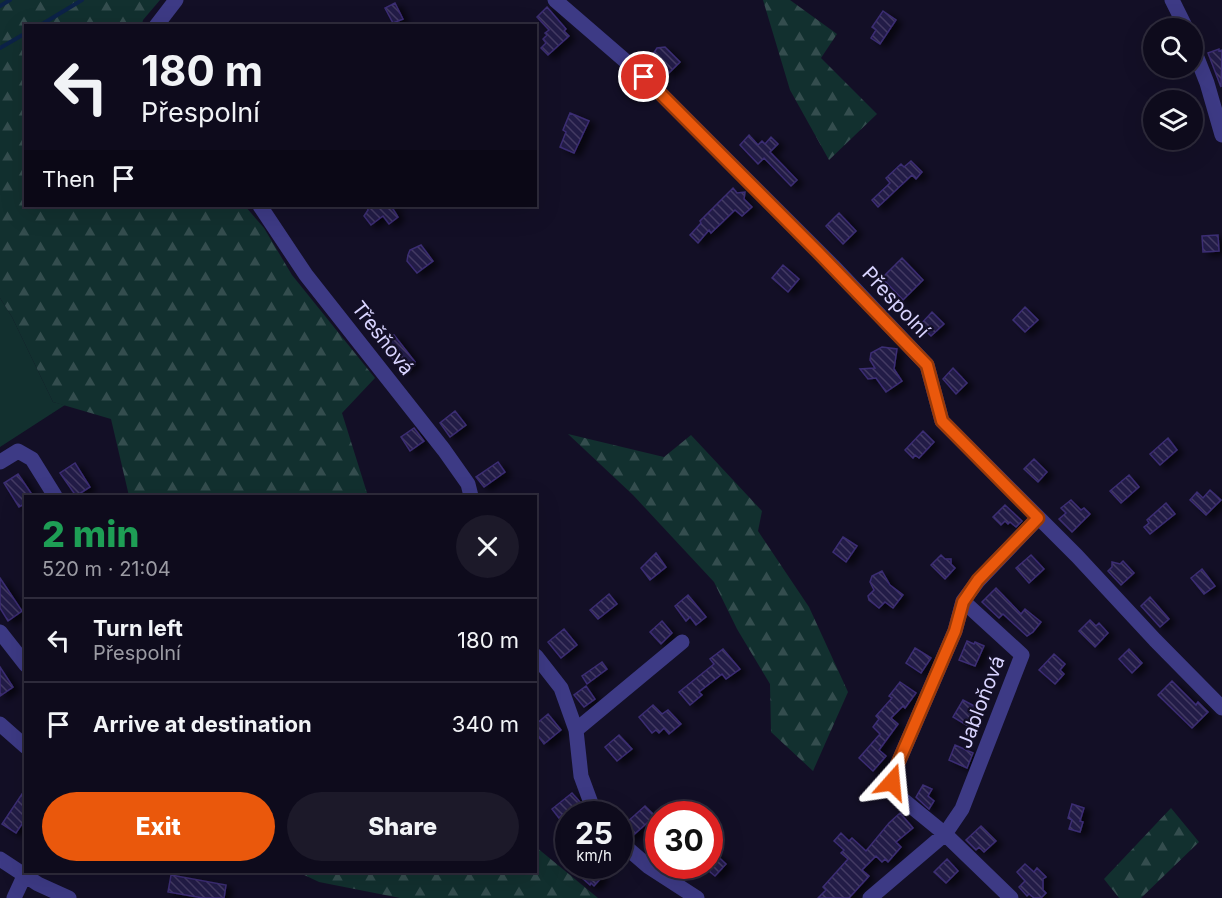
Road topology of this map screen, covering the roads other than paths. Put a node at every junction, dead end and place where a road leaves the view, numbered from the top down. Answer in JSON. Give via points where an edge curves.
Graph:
{"nodes":[{"id":1,"x":176,"y":0,"type":"edge"},
{"id":2,"x":555,"y":0,"type":"edge"},
{"id":3,"x":1172,"y":0,"type":"edge"},
{"id":4,"x":1181,"y":18,"type":"edge"},
{"id":5,"x":158,"y":24,"type":"edge"},
{"id":6,"x":1203,"y":73,"type":"edge"},
{"id":7,"x":1222,"y":135,"type":"edge"},
{"id":8,"x":261,"y":207,"type":"edge"},
{"id":9,"x":0,"y":462,"type":"edge"},
{"id":10,"x":55,"y":495,"type":"edge"},
{"id":11,"x":471,"y":495,"type":"edge"},
{"id":12,"x":1038,"y":518,"type":"junction"},
{"id":13,"x":963,"y":602,"type":"junction"},
{"id":14,"x":0,"y":632,"type":"edge"},
{"id":15,"x":682,"y":642,"type":"dead end"},
{"id":16,"x":537,"y":657,"type":"edge"},
{"id":17,"x":24,"y":662,"type":"edge"},
{"id":18,"x":1222,"y":708,"type":"edge"},
{"id":19,"x":0,"y":724,"type":"edge"},
{"id":20,"x":576,"y":730,"type":"junction"},
{"id":21,"x":24,"y":745,"type":"edge"},
{"id":22,"x":590,"y":801,"type":"edge"},
{"id":23,"x":945,"y":834,"type":"junction"},
{"id":24,"x":633,"y":853,"type":"edge"},
{"id":25,"x":0,"y":859,"type":"edge"},
{"id":26,"x":24,"y":872,"type":"edge"},
{"id":27,"x":25,"y":873,"type":"edge"},
{"id":28,"x":14,"y":898,"type":"edge"},
{"id":29,"x":69,"y":898,"type":"edge"},
{"id":30,"x":697,"y":898,"type":"edge"},
{"id":31,"x":870,"y":898,"type":"edge"},
{"id":32,"x":1011,"y":898,"type":"edge"}],
"edges":[{"from":1,"to":5,"type":"street"},
{"from":2,"to":12,"type":"street","name":"Přespolní","via":[[644,77],[927,365],[942,421]]},
{"from":3,"to":4,"type":"street"},
{"from":6,"to":7,"type":"street"},
{"from":8,"to":11,"type":"street","name":"Třešňová","via":[[306,275],[444,450],[468,484]]},
{"from":9,"to":10,"type":"street","via":[[18,451],[32,459]]},
{"from":12,"to":13,"type":"street","via":[[978,580]]},
{"from":12,"to":18,"type":"street","name":"Přespolní"},
{"from":13,"to":23,"type":"street","via":[[955,631],[892,782],[896,794]]},
{"from":13,"to":23,"type":"street","name":"Jabloňová","via":[[1022,655],[962,809]]},
{"from":14,"to":17,"type":"street"},
{"from":15,"to":20,"type":"street"},
{"from":16,"to":20,"type":"street","via":[[561,688]]},
{"from":19,"to":21,"type":"street"},
{"from":20,"to":22,"type":"street","via":[[581,776]]},
{"from":23,"to":31,"type":"street","name":"Jabloňová"},
{"from":23,"to":32,"type":"street"},
{"from":24,"to":30,"type":"street"},
{"from":25,"to":26,"type":"street"},
{"from":27,"to":28,"type":"street"},
{"from":27,"to":29,"type":"street"}]}
